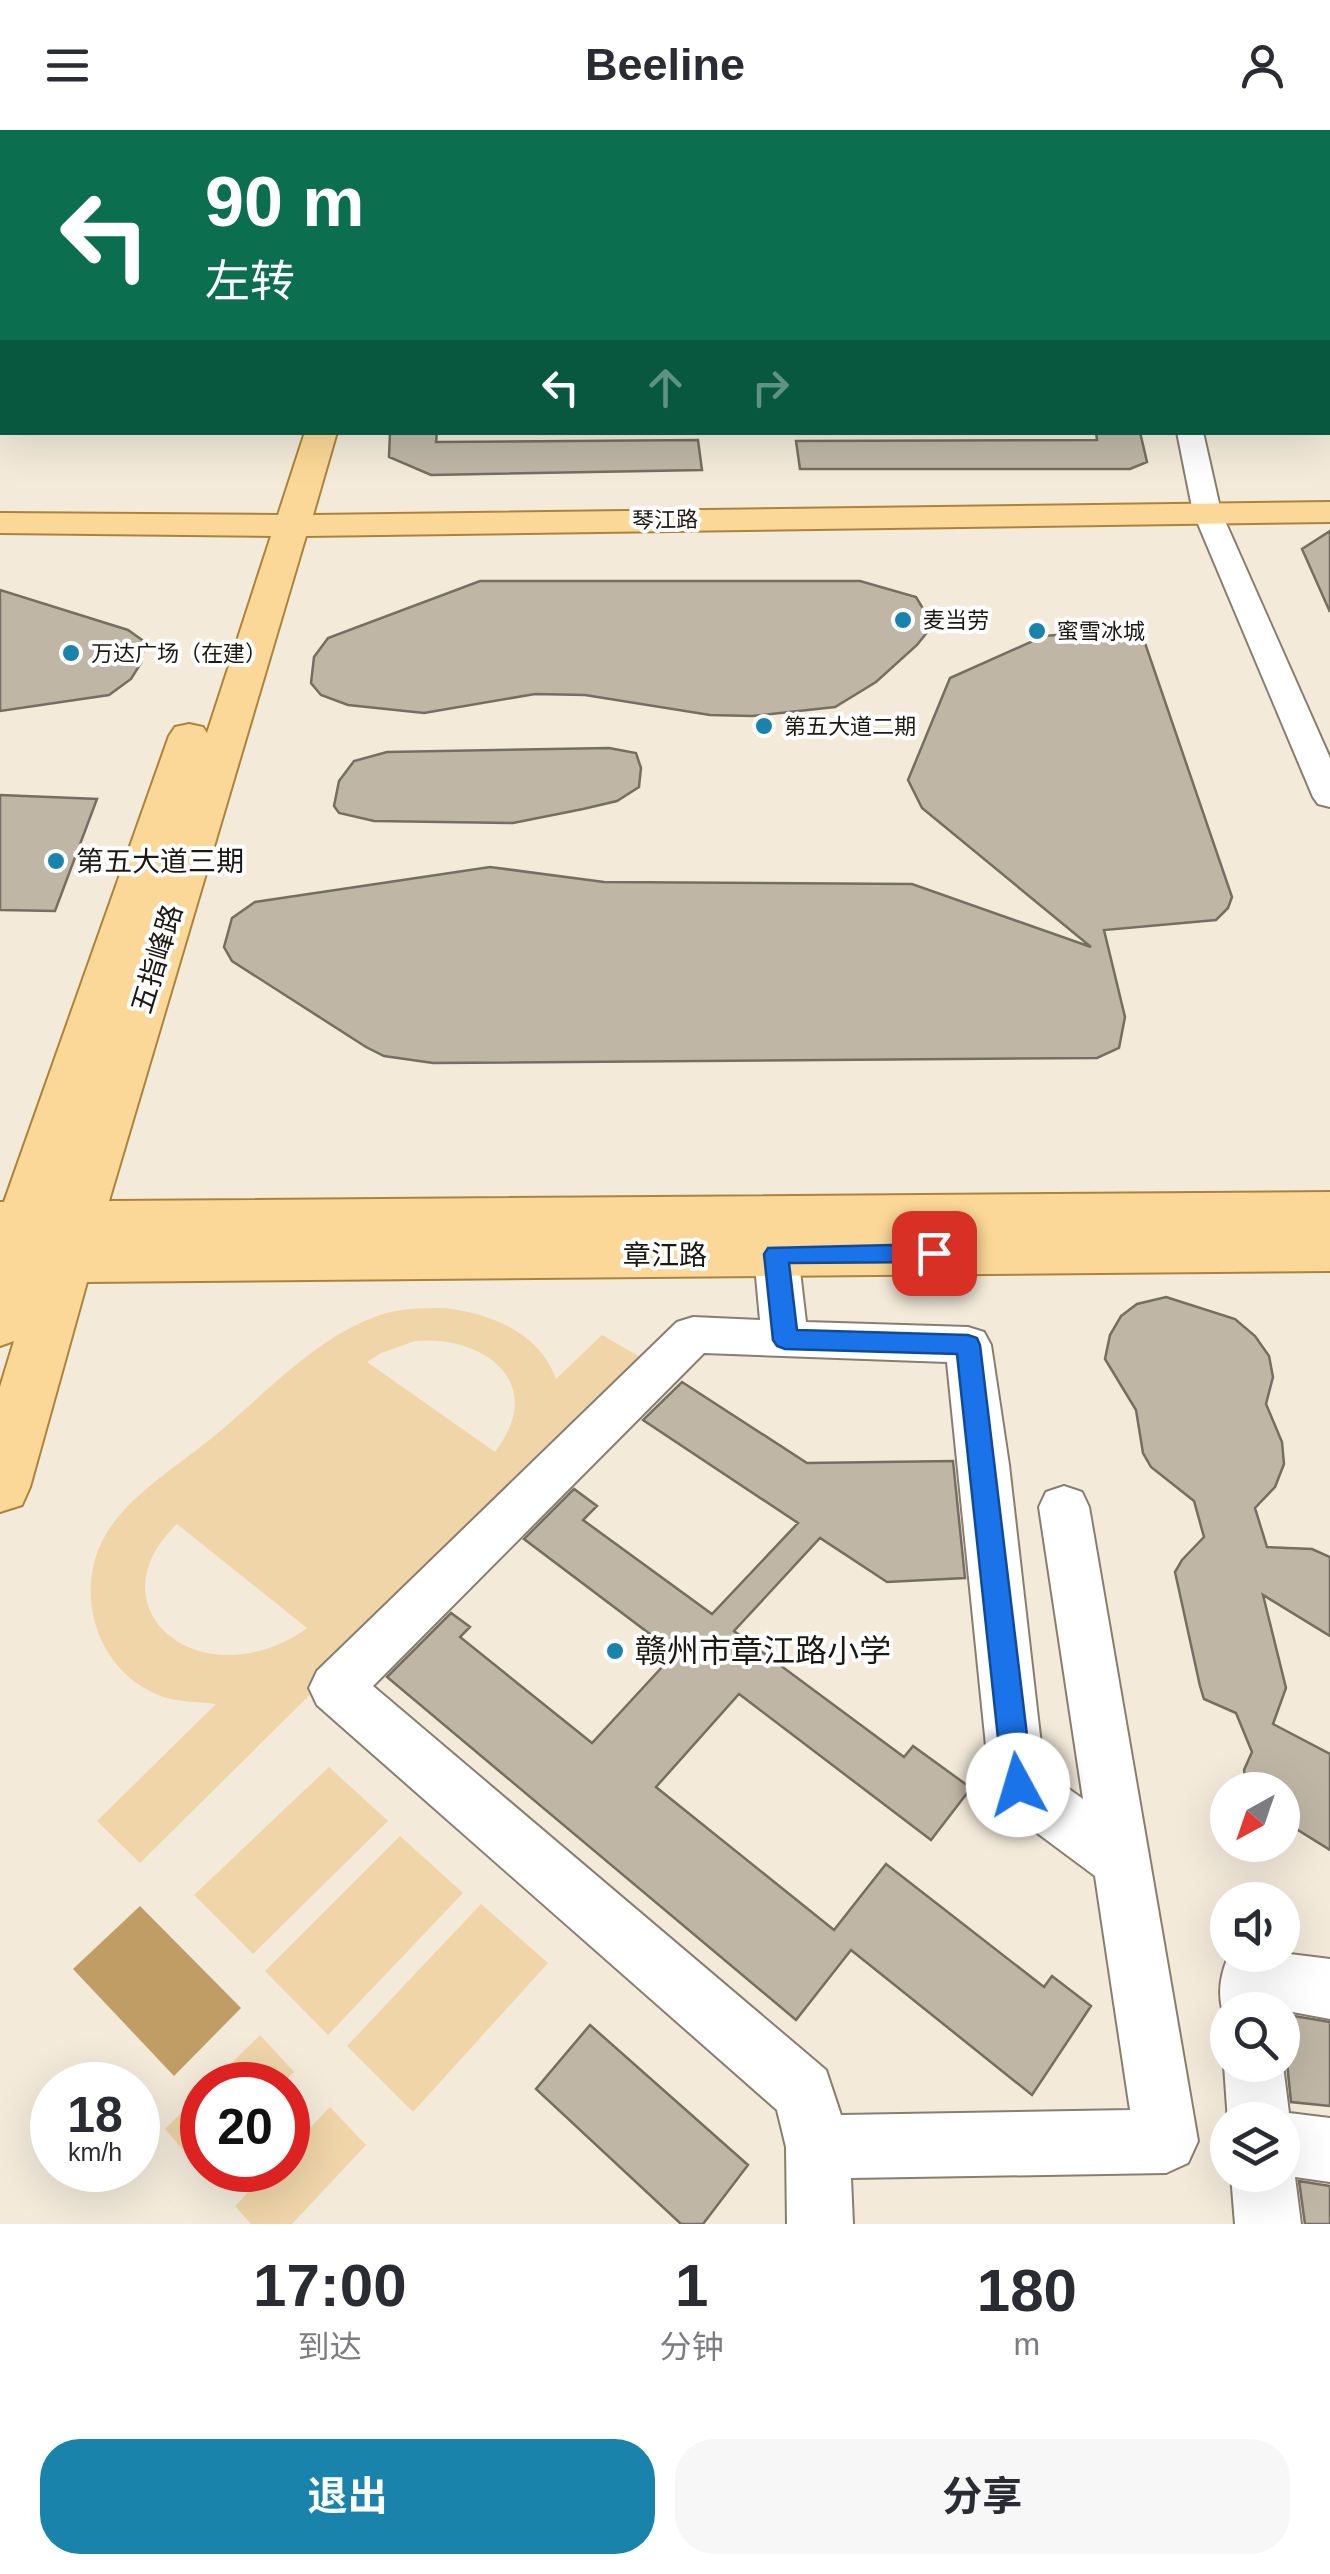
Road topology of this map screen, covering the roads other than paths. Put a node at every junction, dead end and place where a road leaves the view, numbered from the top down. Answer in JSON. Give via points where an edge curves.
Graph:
{"nodes":[{"id":1,"x":293,"y":435,"type":"edge"},
{"id":2,"x":320,"y":435,"type":"edge"},
{"id":3,"x":1191,"y":435,"type":"edge"},
{"id":4,"x":1330,"y":497,"type":"edge"},
{"id":5,"x":1206,"y":504,"type":"junction"},
{"id":6,"x":0,"y":508,"type":"edge"},
{"id":7,"x":1330,"y":512,"type":"edge"},
{"id":8,"x":278,"y":518,"type":"junction"},
{"id":9,"x":0,"y":523,"type":"edge"},
{"id":10,"x":1330,"y":796,"type":"edge"},
{"id":11,"x":1330,"y":1212,"type":"edge"},
{"id":12,"x":9,"y":1240,"type":"edge"},
{"id":13,"x":73,"y":1241,"type":"junction"},
{"id":14,"x":1330,"y":1251,"type":"edge"},
{"id":15,"x":776,"y":1254,"type":"junction"},
{"id":16,"x":0,"y":1324,"type":"edge"},
{"id":17,"x":785,"y":1340,"type":"junction"},
{"id":18,"x":0,"y":1487,"type":"edge"},
{"id":19,"x":1064,"y":1507,"type":"dead end"},
{"id":20,"x":1118,"y":1859,"type":"junction"},
{"id":21,"x":1330,"y":1989,"type":"edge"},
{"id":22,"x":1250,"y":1992,"type":"edge"},
{"id":23,"x":1300,"y":2146,"type":"edge"},
{"id":24,"x":818,"y":2147,"type":"junction"},
{"id":25,"x":1330,"y":2150,"type":"edge"},
{"id":26,"x":1265,"y":2192,"type":"edge"},
{"id":27,"x":820,"y":2224,"type":"edge"},
{"id":28,"x":1268,"y":2224,"type":"edge"}],
"edges":[{"from":1,"to":8,"type":"main road","name":"五指峰路"},
{"from":2,"to":8,"type":"main road","name":"五指峰路"},
{"from":3,"to":5,"type":"street"},
{"from":4,"to":5,"type":"main road","name":"琴江路"},
{"from":5,"to":7,"type":"main road","name":"琴江路"},
{"from":5,"to":8,"type":"main road","name":"琴江路"},
{"from":5,"to":10,"type":"street"},
{"from":6,"to":8,"type":"main road","name":"琴江路"},
{"from":8,"to":9,"type":"main road","name":"琴江路"},
{"from":8,"to":12,"type":"main road","name":"五指峰路"},
{"from":8,"to":13,"type":"main road","name":"五指峰路"},
{"from":11,"to":13,"type":"main road","name":"章江路"},
{"from":12,"to":13,"type":"main road","name":"章江路"},
{"from":12,"to":16,"type":"main road","name":"五指峰路"},
{"from":13,"to":15,"type":"main road","name":"章江路"},
{"from":13,"to":18,"type":"main road","name":"五指峰路"},
{"from":14,"to":15,"type":"main road","name":"章江路"},
{"from":15,"to":17,"type":"street"},
{"from":17,"to":20,"type":"street","via":[[968,1345],[1018,1785]]},
{"from":17,"to":24,"type":"street","via":[[693,1336],[336,1688],[804,2092]]},
{"from":19,"to":20,"type":"street"},
{"from":20,"to":24,"type":"street","via":[[1166,2142]]},
{"from":21,"to":22,"type":"street","via":[[1249,1978]]},
{"from":23,"to":25,"type":"street"},
{"from":24,"to":27,"type":"street"},
{"from":26,"to":28,"type":"street"}]}
